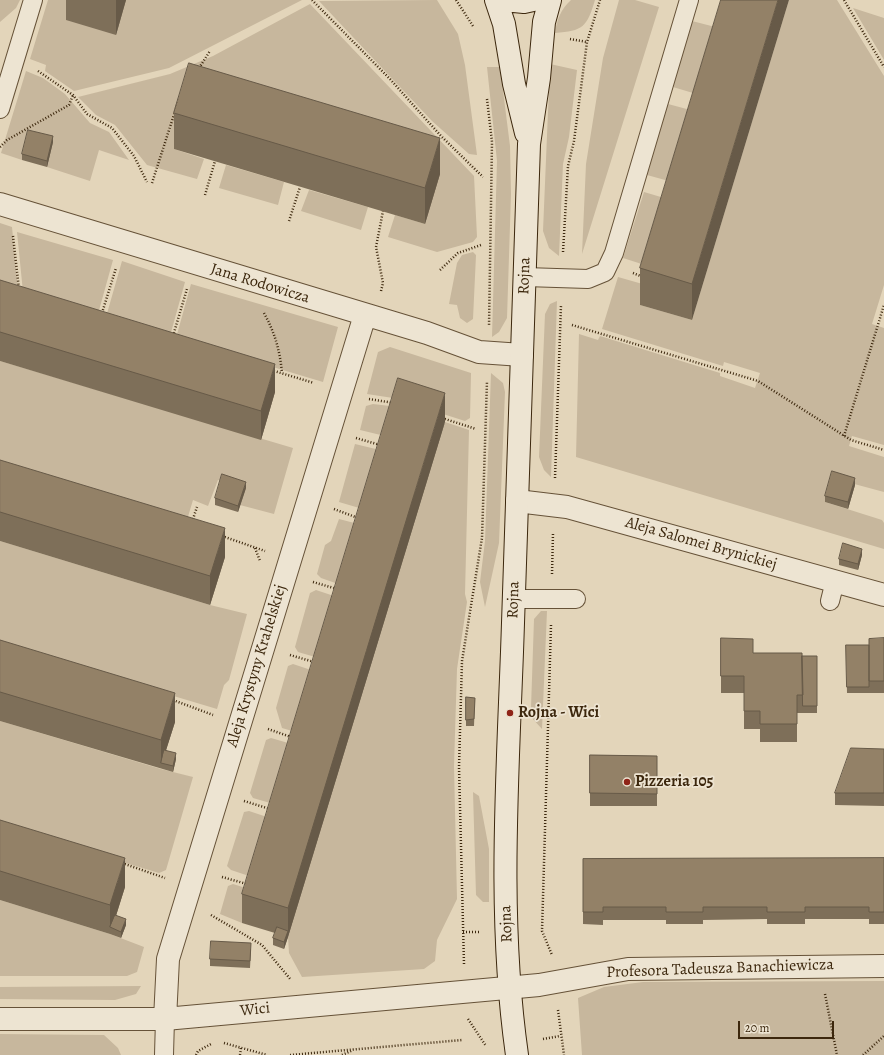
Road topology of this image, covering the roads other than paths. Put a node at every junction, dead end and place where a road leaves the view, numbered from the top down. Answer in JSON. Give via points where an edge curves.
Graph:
{"nodes":[{"id":1,"x":33,"y":0,"type":"edge"},
{"id":2,"x":496,"y":0,"type":"edge"},
{"id":3,"x":504,"y":0,"type":"edge"},
{"id":4,"x":534,"y":0,"type":"edge"},
{"id":5,"x":550,"y":0,"type":"edge"},
{"id":6,"x":689,"y":0,"type":"edge"},
{"id":7,"x":0,"y":109,"type":"edge"},
{"id":8,"x":529,"y":144,"type":"junction"},
{"id":9,"x":5,"y":206,"type":"edge"},
{"id":10,"x":525,"y":278,"type":"junction"},
{"id":11,"x":365,"y":315,"type":"junction"},
{"id":12,"x":522,"y":355,"type":"junction"},
{"id":13,"x":517,"y":501,"type":"junction"},
{"id":14,"x":884,"y":595,"type":"edge"},
{"id":15,"x":514,"y":599,"type":"junction"},
{"id":16,"x":576,"y":599,"type":"dead end"},
{"id":17,"x":884,"y":966,"type":"edge"},
{"id":18,"x":510,"y":987,"type":"junction"},
{"id":19,"x":0,"y":1019,"type":"edge"},
{"id":20,"x":165,"y":1019,"type":"junction"},
{"id":21,"x":164,"y":1055,"type":"edge"},
{"id":22,"x":517,"y":1055,"type":"edge"}],
"edges":[{"from":1,"to":7,"type":"lane"},
{"from":2,"to":8,"type":"street","name":"Rojna","via":[[504,24],[514,84]]},
{"from":3,"to":4,"type":"street"},
{"from":5,"to":8,"type":"street","name":"Rojna","via":[[544,22]]},
{"from":6,"to":10,"type":"lane","via":[[610,265],[605,272],[588,279]]},
{"from":8,"to":10,"type":"street","name":"Rojna"},
{"from":9,"to":11,"type":"street","name":"Jana Rodowicza"},
{"from":10,"to":12,"type":"street","name":"Rojna"},
{"from":11,"to":12,"type":"street","name":"Jana Rodowicza","via":[[488,354]]},
{"from":11,"to":20,"type":"street","name":"Aleja Krystyny Krahelskiej","via":[[168,959]]},
{"from":12,"to":13,"type":"street","name":"Rojna"},
{"from":13,"to":14,"type":"street","name":"Aleja Salomei Brynickiej","via":[[567,507],[832,591]]},
{"from":13,"to":15,"type":"street","name":"Rojna"},
{"from":15,"to":16,"type":"lane"},
{"from":15,"to":18,"type":"street","name":"Rojna","via":[[506,854]]},
{"from":17,"to":18,"type":"street","name":"Profesora Tadeusza Banachiewicza","via":[[628,969],[545,984]]},
{"from":18,"to":20,"type":"street","name":"Wici"},
{"from":18,"to":22,"type":"street","name":"Rojna"},
{"from":19,"to":20,"type":"street","name":"Wici"},
{"from":20,"to":21,"type":"lane"}]}
